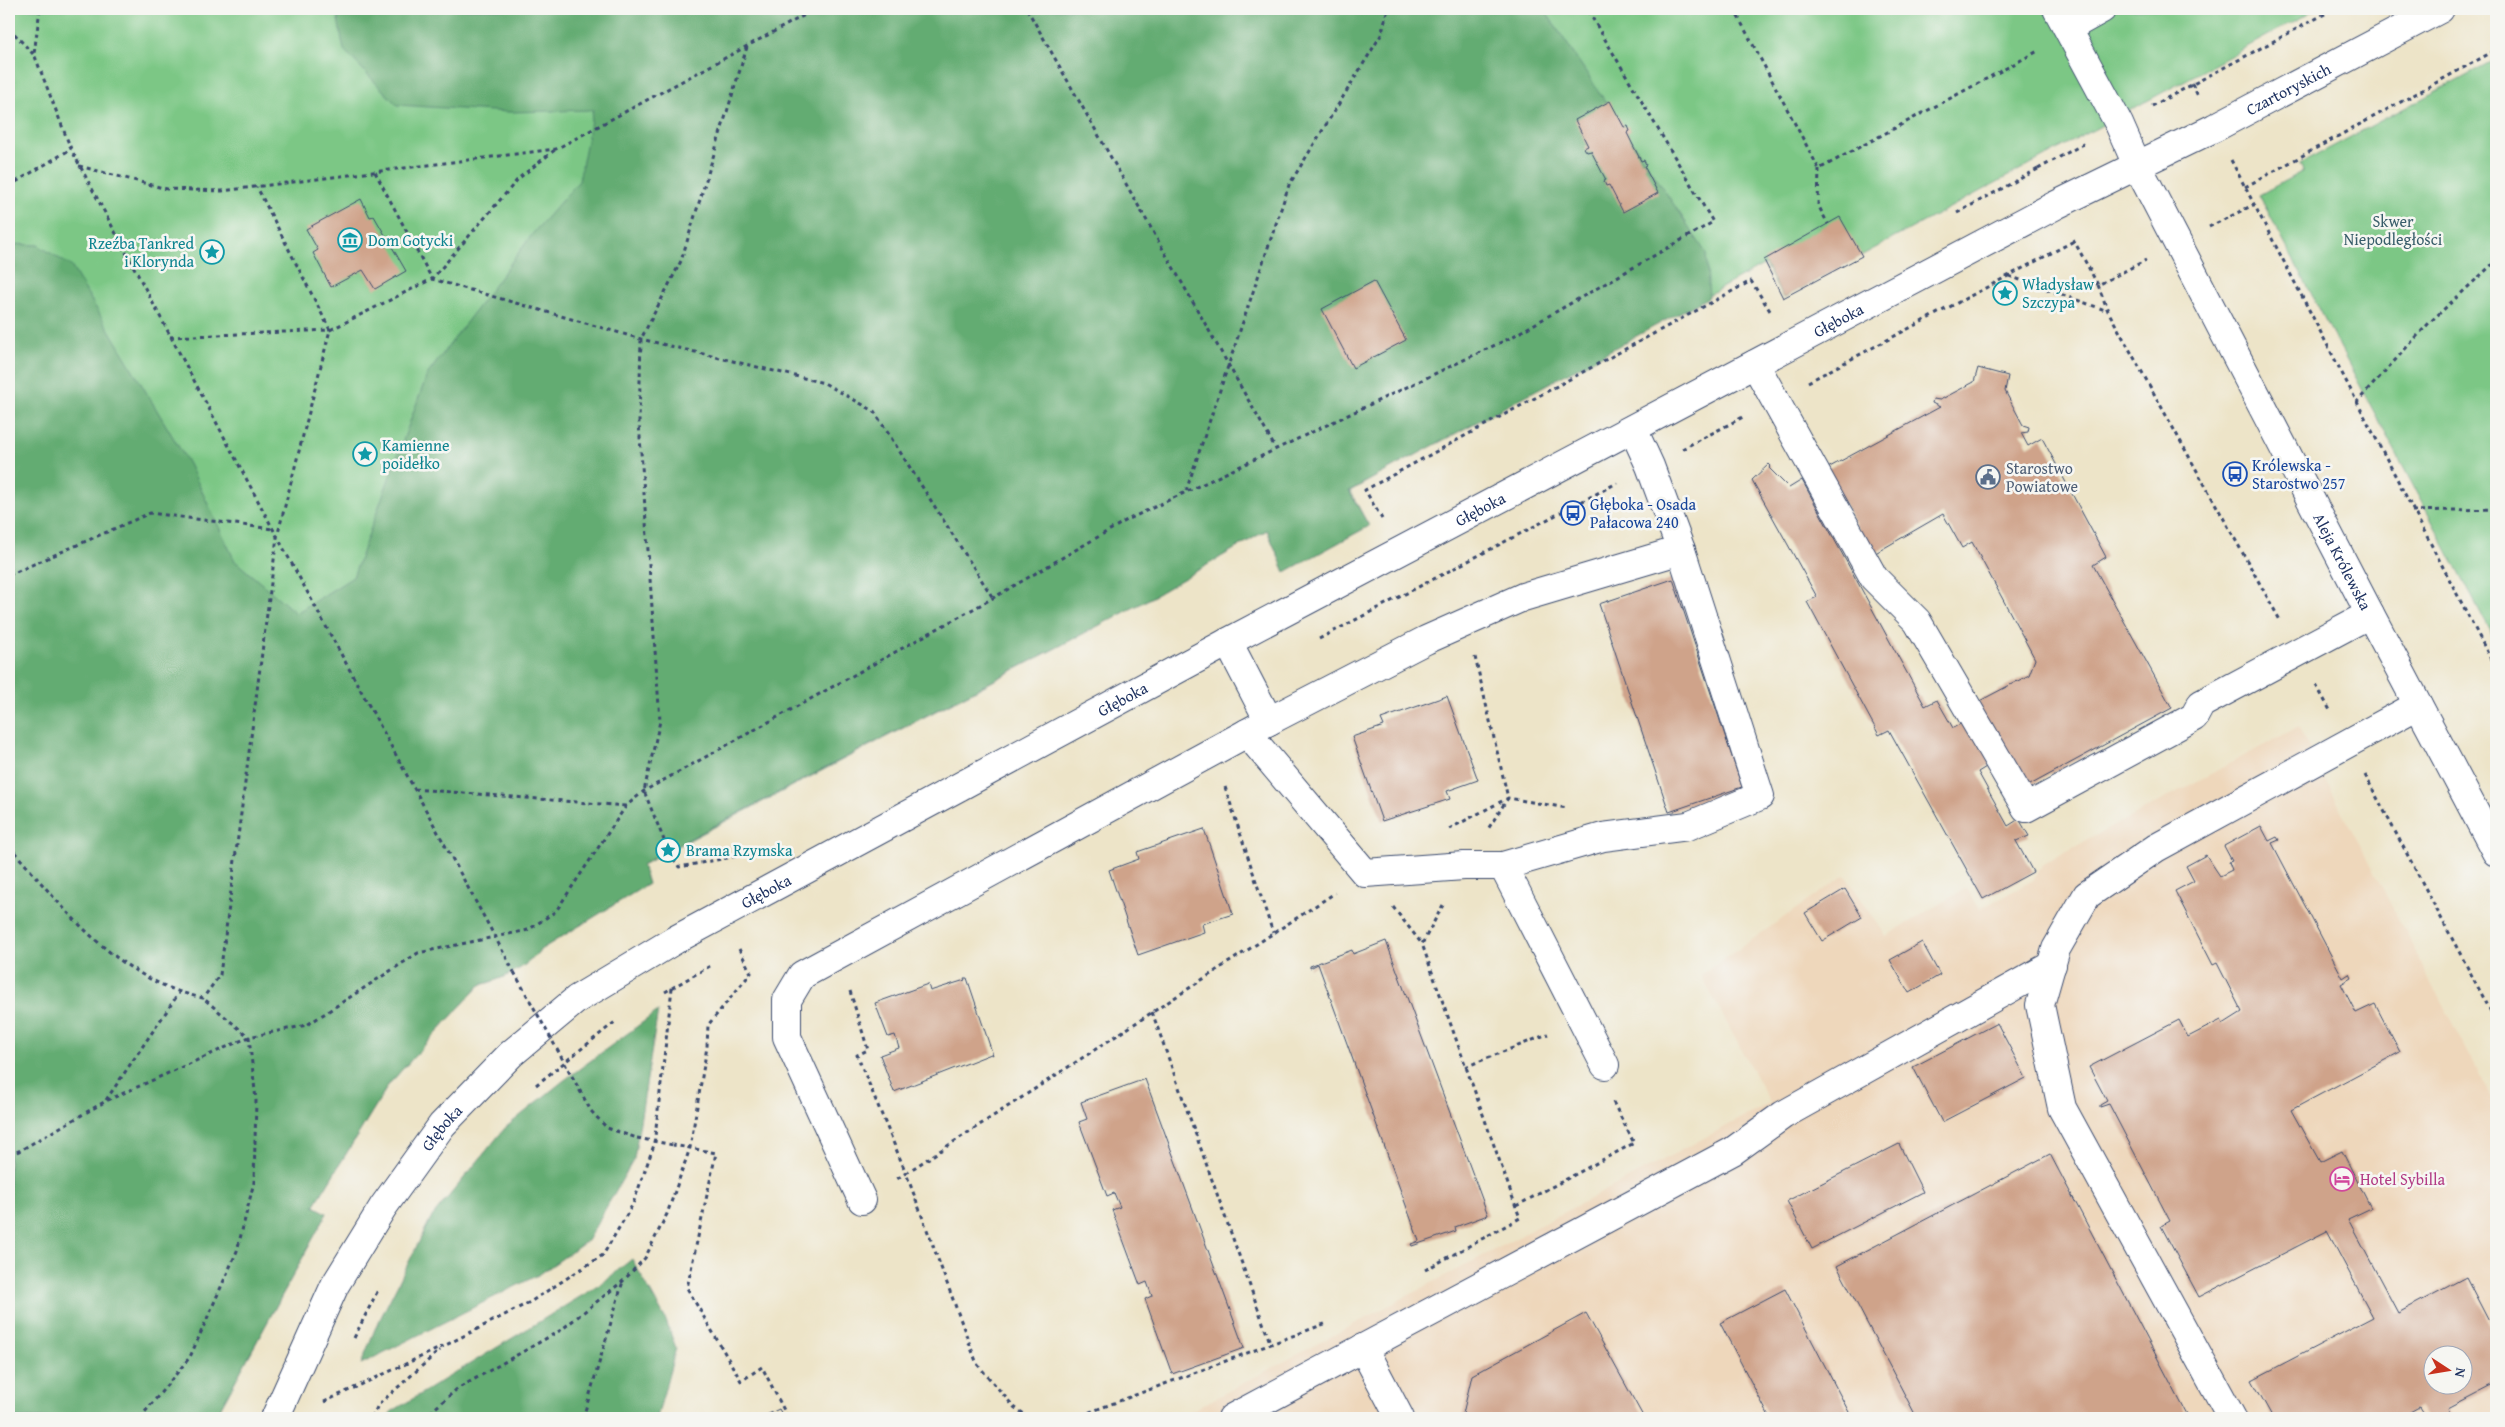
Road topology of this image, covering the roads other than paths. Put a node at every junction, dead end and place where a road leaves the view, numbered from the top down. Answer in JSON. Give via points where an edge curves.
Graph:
{"nodes":[{"id":1,"x":2102,"y":9,"type":"edge"},
{"id":2,"x":2440,"y":9,"type":"edge"},
{"id":3,"x":2065,"y":24,"type":"edge"},
{"id":4,"x":2137,"y":165,"type":"junction"},
{"id":5,"x":1754,"y":364,"type":"junction"},
{"id":6,"x":1633,"y":429,"type":"junction"},
{"id":7,"x":1681,"y":550,"type":"junction"},
{"id":8,"x":2370,"y":614,"type":"junction"},
{"id":9,"x":1228,"y":642,"type":"junction"},
{"id":10,"x":2418,"y":705,"type":"junction"},
{"id":11,"x":1258,"y":727,"type":"junction"},
{"id":12,"x":2496,"y":852,"type":"edge"},
{"id":13,"x":1503,"y":866,"type":"junction"},
{"id":14,"x":2052,"y":965,"type":"junction"},
{"id":15,"x":1606,"y":1065,"type":"road end"},
{"id":16,"x":862,"y":1200,"type":"road end"},
{"id":17,"x":1364,"y":1348,"type":"junction"},
{"id":18,"x":275,"y":1418,"type":"edge"},
{"id":19,"x":1232,"y":1418,"type":"edge"},
{"id":20,"x":1400,"y":1418,"type":"edge"},
{"id":21,"x":2232,"y":1418,"type":"edge"}],
"edges":[{"from":1,"to":3,"type":"main road"},
{"from":2,"to":4,"type":"main road","name":"Czartoryskich"},
{"from":3,"to":4,"type":"main road","name":"Aleja Królewska"},
{"from":4,"to":5,"type":"main road","name":"Głęboka","via":[[2056,204]]},
{"from":4,"to":8,"type":"main road","name":"Aleja Królewska"},
{"from":5,"to":6,"type":"main road","name":"Głęboka"},
{"from":5,"to":8,"type":"main road","via":[[1874,578],[1917,621],[2026,808],[2194,717],[2201,704]]},
{"from":6,"to":7,"type":"main road"},
{"from":6,"to":9,"type":"main road","name":"Głęboka"},
{"from":7,"to":11,"type":"main road","via":[[1523,596],[1426,640]]},
{"from":7,"to":13,"type":"main road","via":[[1760,796],[1688,826],[1603,837]]},
{"from":8,"to":10,"type":"main road","name":"Aleja Królewska"},
{"from":9,"to":11,"type":"main road"},
{"from":9,"to":18,"type":"main road","name":"Głęboka","via":[[675,940],[577,999],[511,1054],[442,1124],[383,1206],[335,1285]]},
{"from":10,"to":12,"type":"main road","name":"Aleja Królewska"},
{"from":10,"to":14,"type":"main road","via":[[2156,848],[2086,895],[2056,949]]},
{"from":11,"to":13,"type":"main road","via":[[1365,873]]},
{"from":11,"to":16,"type":"main road","via":[[802,975],[787,1000],[787,1037]]},
{"from":13,"to":15,"type":"main road"},
{"from":14,"to":17,"type":"main road","via":[[1784,1114],[1732,1151]]},
{"from":14,"to":21,"type":"main road","via":[[2040,1006],[2062,1108]]},
{"from":17,"to":19,"type":"main road"},
{"from":17,"to":20,"type":"main road"}]}
